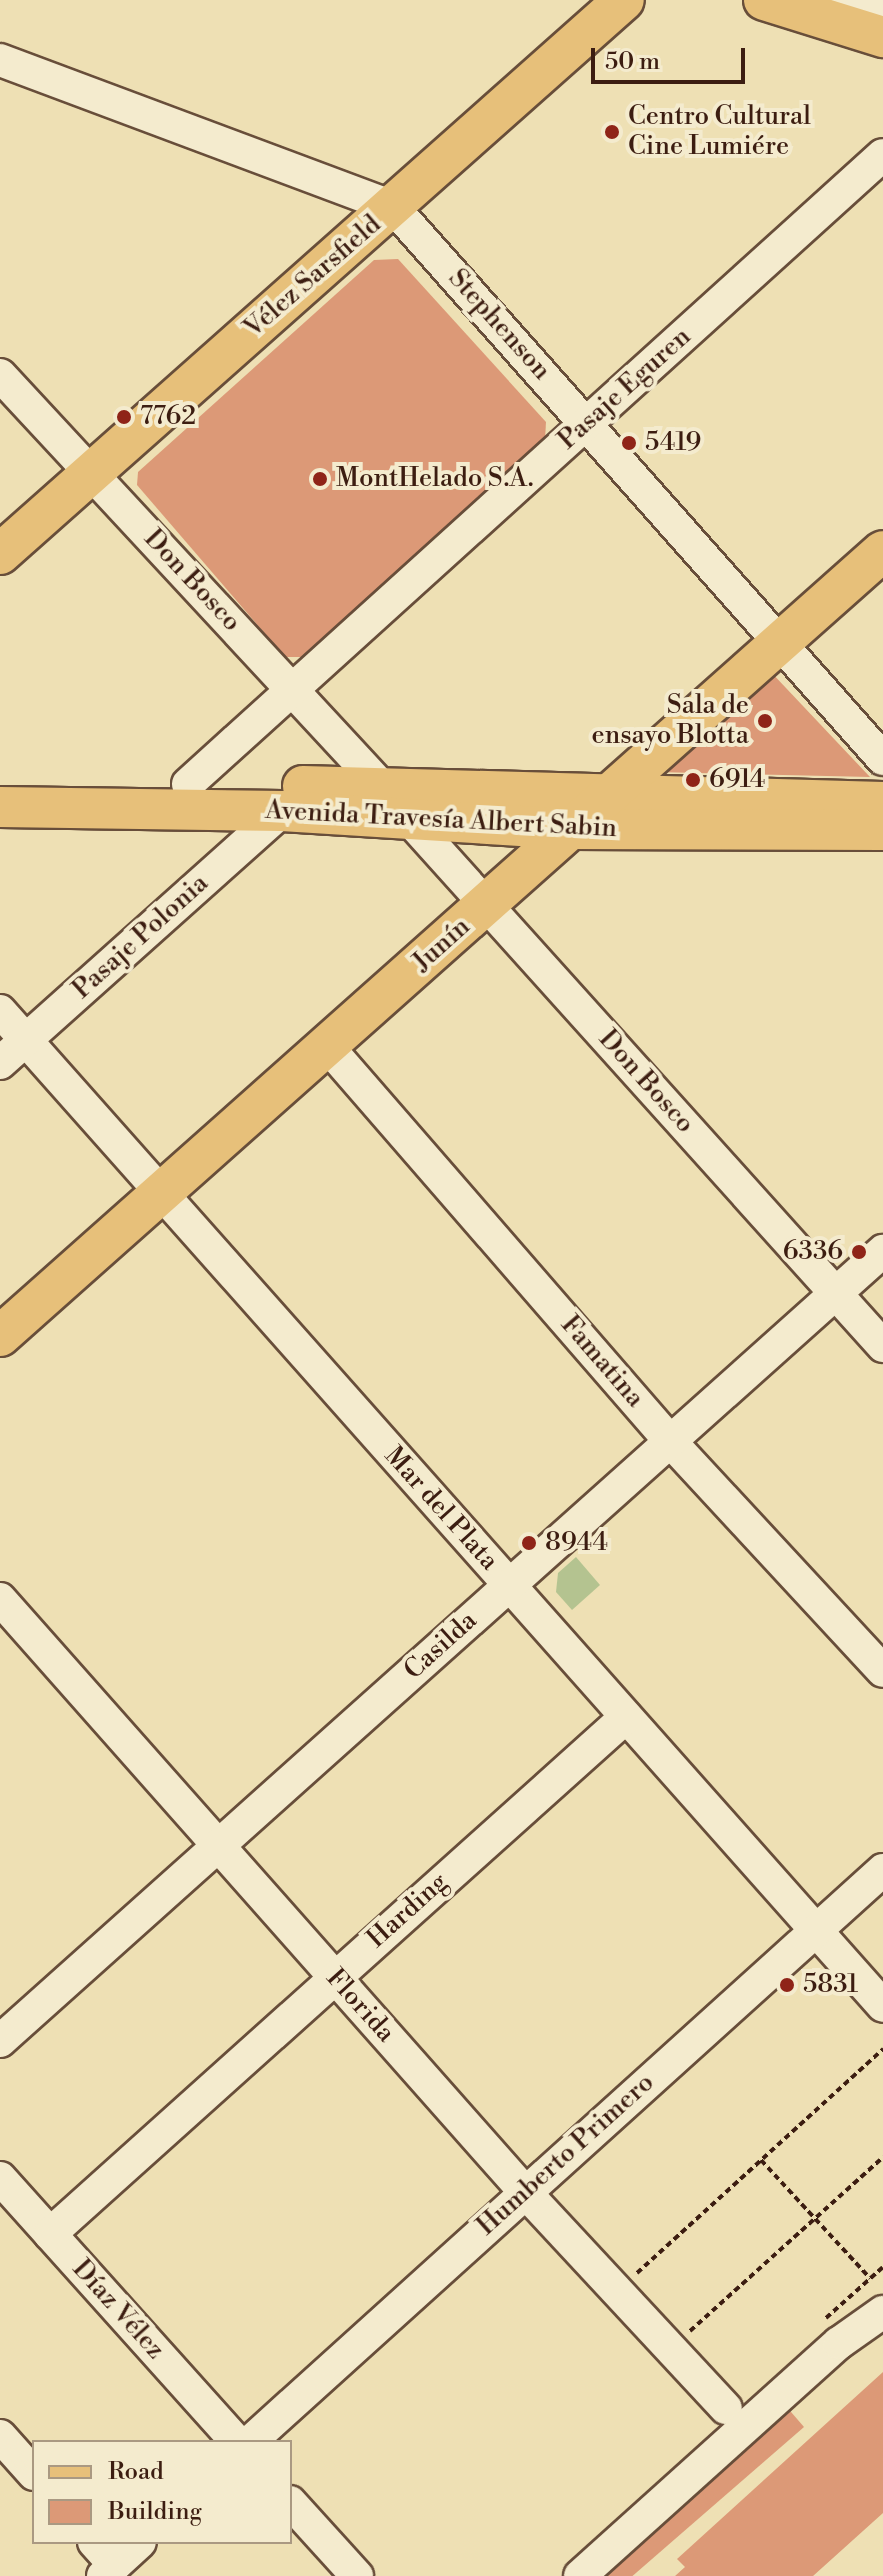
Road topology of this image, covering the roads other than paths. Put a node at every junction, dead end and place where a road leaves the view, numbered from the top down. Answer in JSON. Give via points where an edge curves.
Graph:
{"nodes":[{"id":1,"x":624,"y":0,"type":"edge"},
{"id":2,"x":764,"y":0,"type":"edge"},
{"id":3,"x":818,"y":0,"type":"edge"},
{"id":4,"x":878,"y":23,"type":"edge"},
{"id":5,"x":0,"y":60,"type":"edge"},
{"id":6,"x":882,"y":157,"type":"edge"},
{"id":7,"x":393,"y":207,"type":"junction"},
{"id":8,"x":0,"y":375,"type":"edge"},
{"id":9,"x":587,"y":424,"type":"junction"},
{"id":10,"x":90,"y":473,"type":"junction"},
{"id":11,"x":883,"y":551,"type":"edge"},
{"id":12,"x":0,"y":554,"type":"edge"},
{"id":13,"x":781,"y":642,"type":"junction"},
{"id":14,"x":294,"y":688,"type":"junction"},
{"id":15,"x":883,"y":759,"type":"edge"},
{"id":16,"x":0,"y":780,"type":"edge"},
{"id":17,"x":188,"y":784,"type":"junction"},
{"id":18,"x":383,"y":788,"type":"junction"},
{"id":19,"x":611,"y":794,"type":"junction"},
{"id":20,"x":883,"y":802,"type":"edge"},
{"id":21,"x":0,"y":807,"type":"edge"},
{"id":22,"x":282,"y":811,"type":"junction"},
{"id":23,"x":409,"y":819,"type":"junction"},
{"id":24,"x":572,"y":829,"type":"junction"},
{"id":25,"x":883,"y":830,"type":"edge"},
{"id":26,"x":487,"y":905,"type":"junction"},
{"id":27,"x":0,"y":1011,"type":"edge"},
{"id":28,"x":26,"y":1040,"type":"junction"},
{"id":29,"x":328,"y":1047,"type":"junction"},
{"id":30,"x":0,"y":1063,"type":"edge"},
{"id":31,"x":163,"y":1194,"type":"junction"},
{"id":32,"x":883,"y":1251,"type":"edge"},
{"id":33,"x":836,"y":1293,"type":"junction"},
{"id":34,"x":0,"y":1336,"type":"edge"},
{"id":35,"x":883,"y":1346,"type":"edge"},
{"id":36,"x":670,"y":1441,"type":"junction"},
{"id":37,"x":509,"y":1586,"type":"junction"},
{"id":38,"x":0,"y":1599,"type":"edge"},
{"id":39,"x":883,"y":1671,"type":"edge"},
{"id":40,"x":626,"y":1717,"type":"junction"},
{"id":41,"x":217,"y":1845,"type":"junction"},
{"id":42,"x":883,"y":1870,"type":"edge"},
{"id":43,"x":815,"y":1931,"type":"junction"},
{"id":44,"x":334,"y":1977,"type":"junction"},
{"id":45,"x":883,"y":2006,"type":"edge"},
{"id":46,"x":0,"y":2041,"type":"edge"},
{"id":47,"x":0,"y":2178,"type":"edge"},
{"id":48,"x":525,"y":2192,"type":"junction"},
{"id":49,"x":50,"y":2234,"type":"junction"},
{"id":50,"x":883,"y":2312,"type":"edge"},
{"id":51,"x":726,"y":2408,"type":"dead end"},
{"id":52,"x":0,"y":2436,"type":"edge"},
{"id":53,"x":235,"y":2440,"type":"edge"},
{"id":54,"x":252,"y":2440,"type":"edge"},
{"id":55,"x":32,"y":2472,"type":"edge"},
{"id":56,"x":292,"y":2504,"type":"edge"},
{"id":57,"x":136,"y":2544,"type":"edge"},
{"id":58,"x":104,"y":2561,"type":"edge"},
{"id":59,"x":357,"y":2576,"type":"edge"},
{"id":60,"x":580,"y":2576,"type":"edge"}],
"edges":[{"from":1,"to":7,"type":"main road","name":"Vélez Sarsfield"},
{"from":2,"to":4,"type":"main road"},
{"from":3,"to":4,"type":"street"},
{"from":5,"to":7,"type":"street","name":"Stephenson"},
{"from":6,"to":9,"type":"street","name":"Pasaje Eguren"},
{"from":7,"to":9,"type":"street","name":"Stephenson"},
{"from":7,"to":10,"type":"main road","name":"Vélez Sarsfield"},
{"from":8,"to":10,"type":"street","name":"Don Bosco"},
{"from":9,"to":13,"type":"street","name":"Stephenson"},
{"from":9,"to":14,"type":"street","name":"Pasaje Eguren"},
{"from":10,"to":12,"type":"main road","name":"Vélez Sarsfield"},
{"from":10,"to":14,"type":"street","name":"Don Bosco"},
{"from":11,"to":13,"type":"main road","name":"Junín"},
{"from":13,"to":15,"type":"street","name":"Stephenson"},
{"from":13,"to":19,"type":"main road","name":"Junín"},
{"from":14,"to":17,"type":"street","name":"Pasaje Eguren"},
{"from":14,"to":18,"type":"street","name":"Don Bosco"},
{"from":16,"to":17,"type":"main road","name":"Avenida Travesía Albert Sabin"},
{"from":17,"to":18,"type":"main road","name":"Avenida Travesía Albert Sabin"},
{"from":18,"to":19,"type":"main road","name":"Avenida Travesía Albert Sabin"},
{"from":19,"to":20,"type":"main road","name":"Avenida Travesía Albert Sabin"},
{"from":19,"to":24,"type":"main road","name":"Junín"},
{"from":21,"to":22,"type":"main road","name":"Avenida Travesía Albert Sabin"},
{"from":22,"to":23,"type":"main road","name":"Avenida Travesía Albert Sabin"},
{"from":22,"to":28,"type":"street","name":"Pasaje Polonia"},
{"from":23,"to":24,"type":"main road","name":"Avenida Travesía Albert Sabin"},
{"from":23,"to":26,"type":"street","name":"Don Bosco"},
{"from":24,"to":25,"type":"main road","name":"Avenida Travesía Albert Sabin"},
{"from":24,"to":26,"type":"main road","name":"Junín"},
{"from":26,"to":29,"type":"main road","name":"Junín"},
{"from":26,"to":33,"type":"street","name":"Don Bosco"},
{"from":27,"to":28,"type":"street","name":"Mar del Plata"},
{"from":28,"to":30,"type":"street","name":"Pasaje Polonia"},
{"from":28,"to":31,"type":"street","name":"Mar del Plata"},
{"from":29,"to":31,"type":"main road","name":"Junín"},
{"from":29,"to":36,"type":"street","name":"Famatina"},
{"from":31,"to":34,"type":"main road","name":"Junín"},
{"from":31,"to":37,"type":"street","name":"Mar del Plata"},
{"from":32,"to":33,"type":"street","name":"Casilda"},
{"from":33,"to":35,"type":"street","name":"Don Bosco"},
{"from":33,"to":36,"type":"street","name":"Casilda"},
{"from":36,"to":37,"type":"street","name":"Casilda"},
{"from":36,"to":39,"type":"street","name":"Famatina"},
{"from":37,"to":40,"type":"street","name":"Mar del Plata"},
{"from":37,"to":41,"type":"street","name":"Casilda"},
{"from":38,"to":41,"type":"street","name":"Florida"},
{"from":40,"to":43,"type":"street","name":"Mar del Plata"},
{"from":40,"to":44,"type":"street","name":"Harding"},
{"from":41,"to":44,"type":"street","name":"Florida"},
{"from":41,"to":46,"type":"street","name":"Casilda"},
{"from":42,"to":43,"type":"street","name":"Humberto Primero"},
{"from":43,"to":45,"type":"street","name":"Mar del Plata"},
{"from":43,"to":48,"type":"street","name":"Humberto Primero"},
{"from":44,"to":48,"type":"street","name":"Florida"},
{"from":44,"to":49,"type":"street","name":"Harding"},
{"from":47,"to":49,"type":"street","name":"Díaz Vélez"},
{"from":48,"to":51,"type":"street","name":"Florida"},
{"from":48,"to":54,"type":"street","name":"Humberto Primero"},
{"from":49,"to":53,"type":"street","name":"Díaz Vélez"},
{"from":50,"to":60,"type":"street","via":[[839,2343]]},
{"from":52,"to":55,"type":"street"},
{"from":56,"to":59,"type":"street"},
{"from":57,"to":58,"type":"street"}]}
